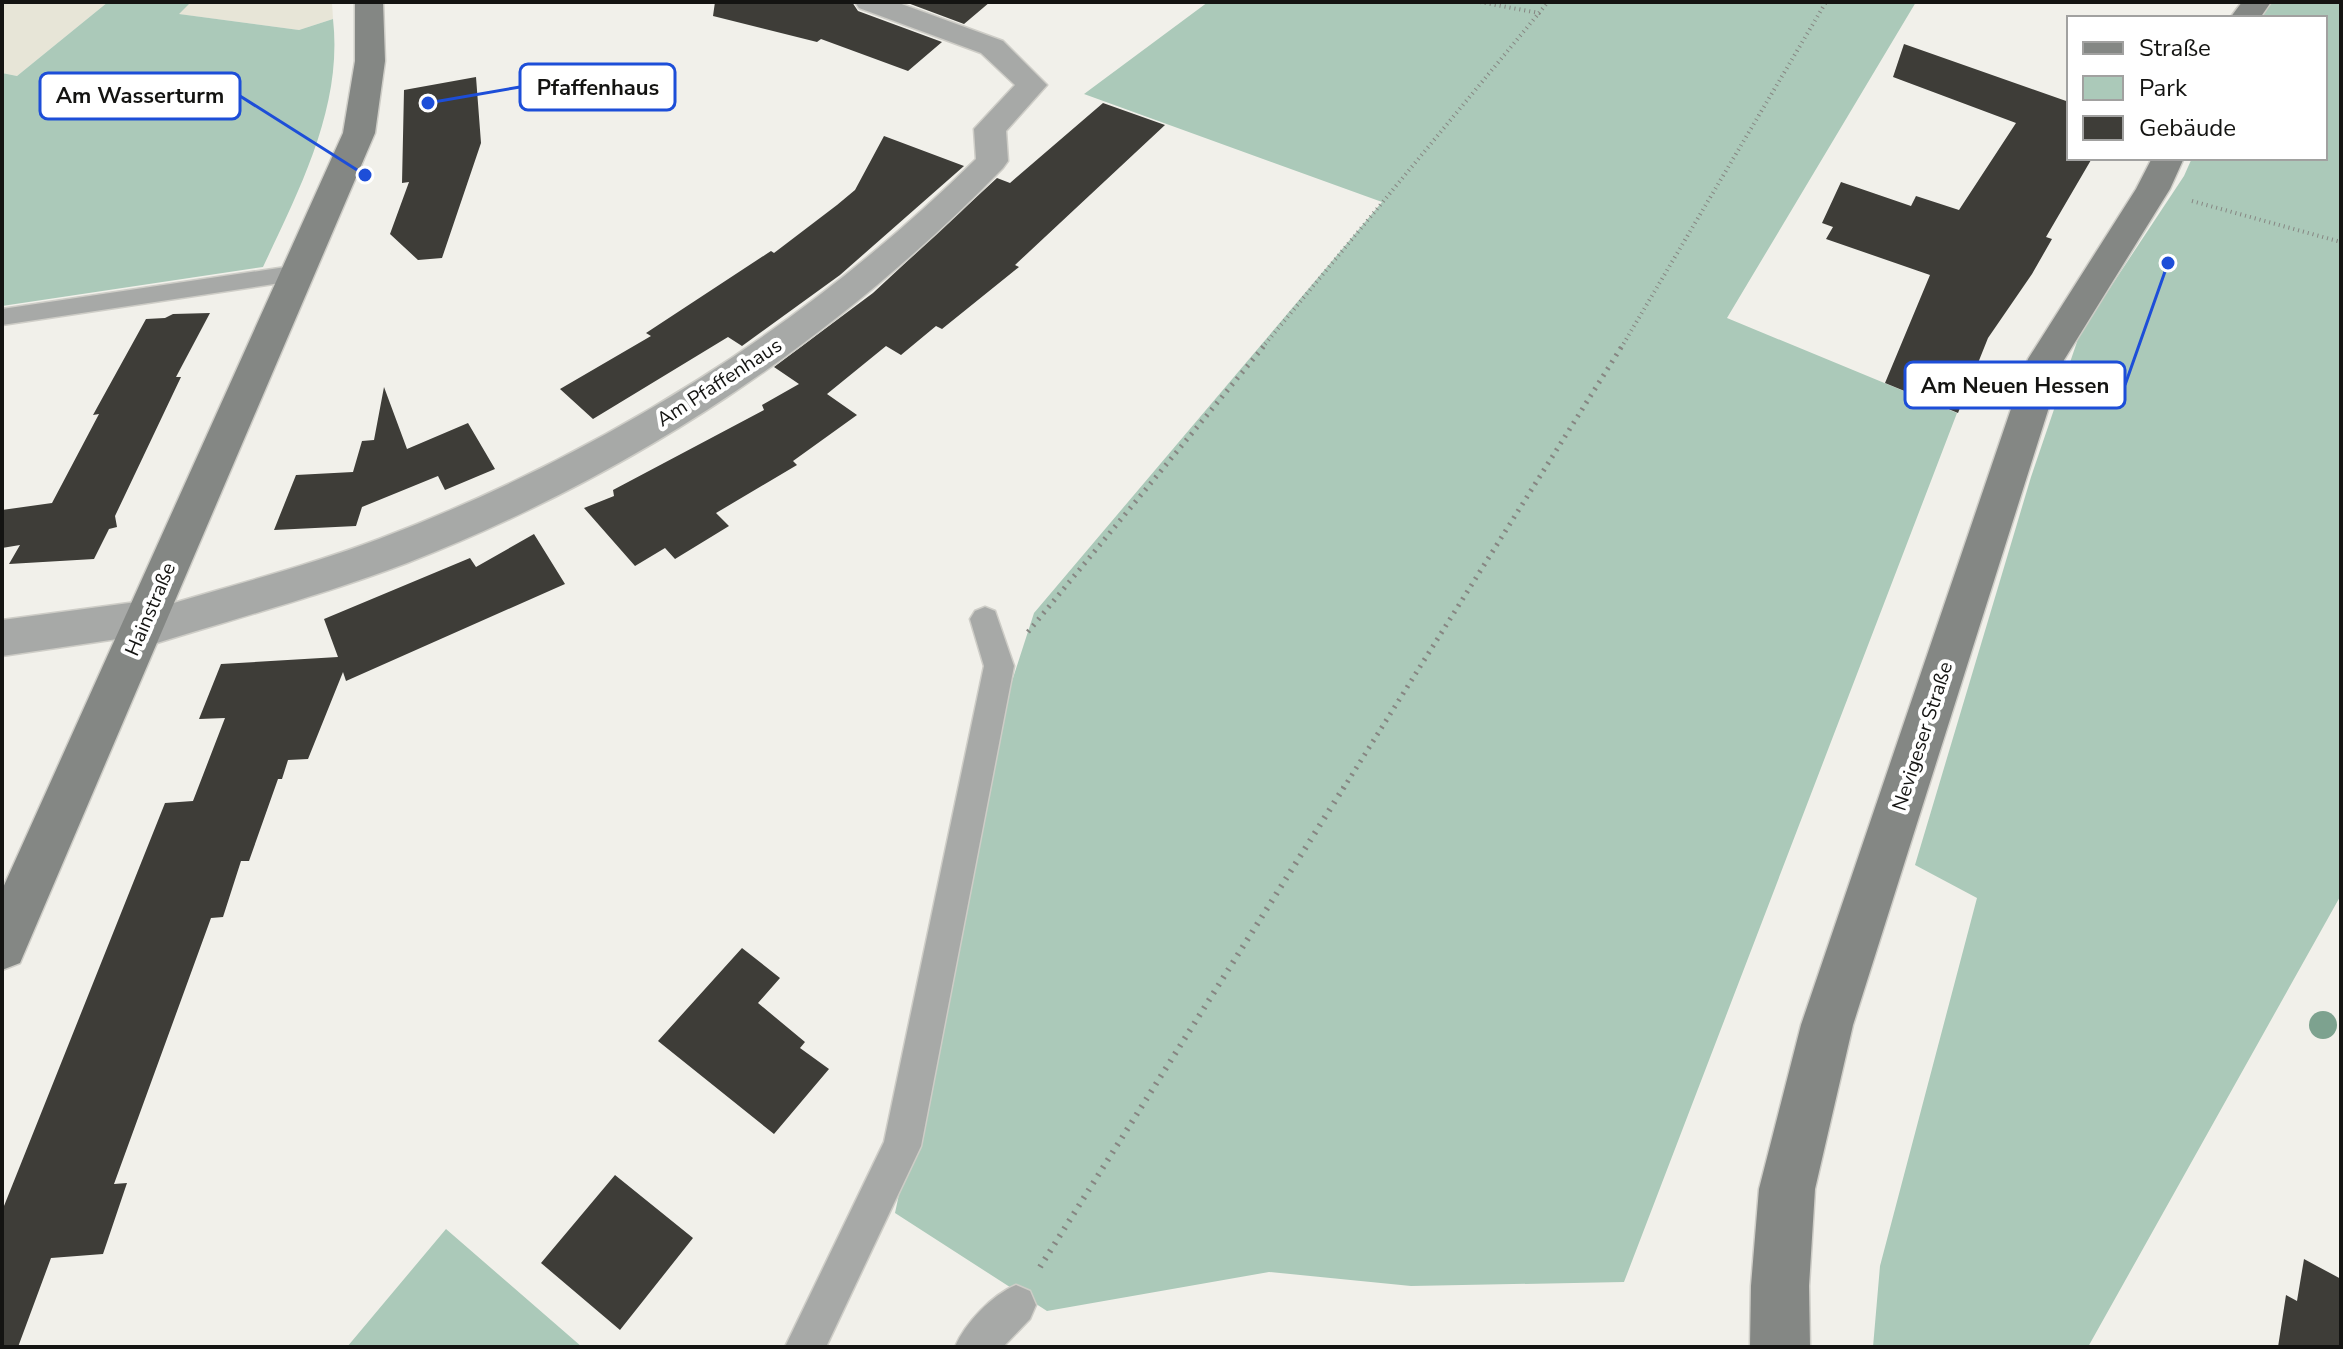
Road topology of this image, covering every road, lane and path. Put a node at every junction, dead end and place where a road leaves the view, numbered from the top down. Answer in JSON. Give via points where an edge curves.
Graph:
{"nodes":[{"id":1,"x":369,"y":2,"type":"edge"},
{"id":2,"x":869,"y":2,"type":"edge"},
{"id":3,"x":1480,"y":2,"type":"edge"},
{"id":4,"x":1548,"y":2,"type":"edge"},
{"id":5,"x":1826,"y":2,"type":"edge"},
{"id":6,"x":1539,"y":13,"type":"junction"},
{"id":7,"x":2161,"y":174,"type":"edge"},
{"id":8,"x":2341,"y":242,"type":"edge"},
{"id":9,"x":299,"y":273,"type":"junction"},
{"id":10,"x":2,"y":317,"type":"edge"},
{"id":11,"x":985,"y":619,"type":"dead end"},
{"id":12,"x":143,"y":624,"type":"junction"},
{"id":13,"x":2,"y":638,"type":"edge"},
{"id":14,"x":999,"y":666,"type":"junction"},
{"id":15,"x":2,"y":946,"type":"edge"},
{"id":16,"x":1016,"y":1305,"type":"joint"},
{"id":17,"x":805,"y":1347,"type":"edge"},
{"id":18,"x":975,"y":1347,"type":"edge"},
{"id":19,"x":1780,"y":1347,"type":"edge"}],
"edges":[{"from":1,"to":9,"type":"main road","name":"Hainstraße","via":[[370,61],[359,133]]},
{"from":2,"to":12,"type":"street","name":"Am Pfaffenhaus","via":[[992,47],[1032,85],[990,129],[992,161],[911,240],[773,348],[554,482],[394,551]]},
{"from":3,"to":6,"type":"path"},
{"from":4,"to":6,"type":"path"},
{"from":5,"to":16,"type":"path","via":[[1603,379]]},
{"from":6,"to":14,"type":"path"},
{"from":7,"to":8,"type":"path"},
{"from":7,"to":19,"type":"main road","name":"Nevigeser Straße","via":[[2046,359],[1827,1025],[1787,1189]]},
{"from":9,"to":10,"type":"lane"},
{"from":9,"to":12,"type":"main road","name":"Hainstraße"},
{"from":11,"to":14,"type":"lane"},
{"from":12,"to":13,"type":"street"},
{"from":12,"to":15,"type":"main road","name":"Hainstraße"},
{"from":14,"to":17,"type":"lane","via":[[902,1146]]},
{"from":16,"to":18,"type":"lane"}]}
